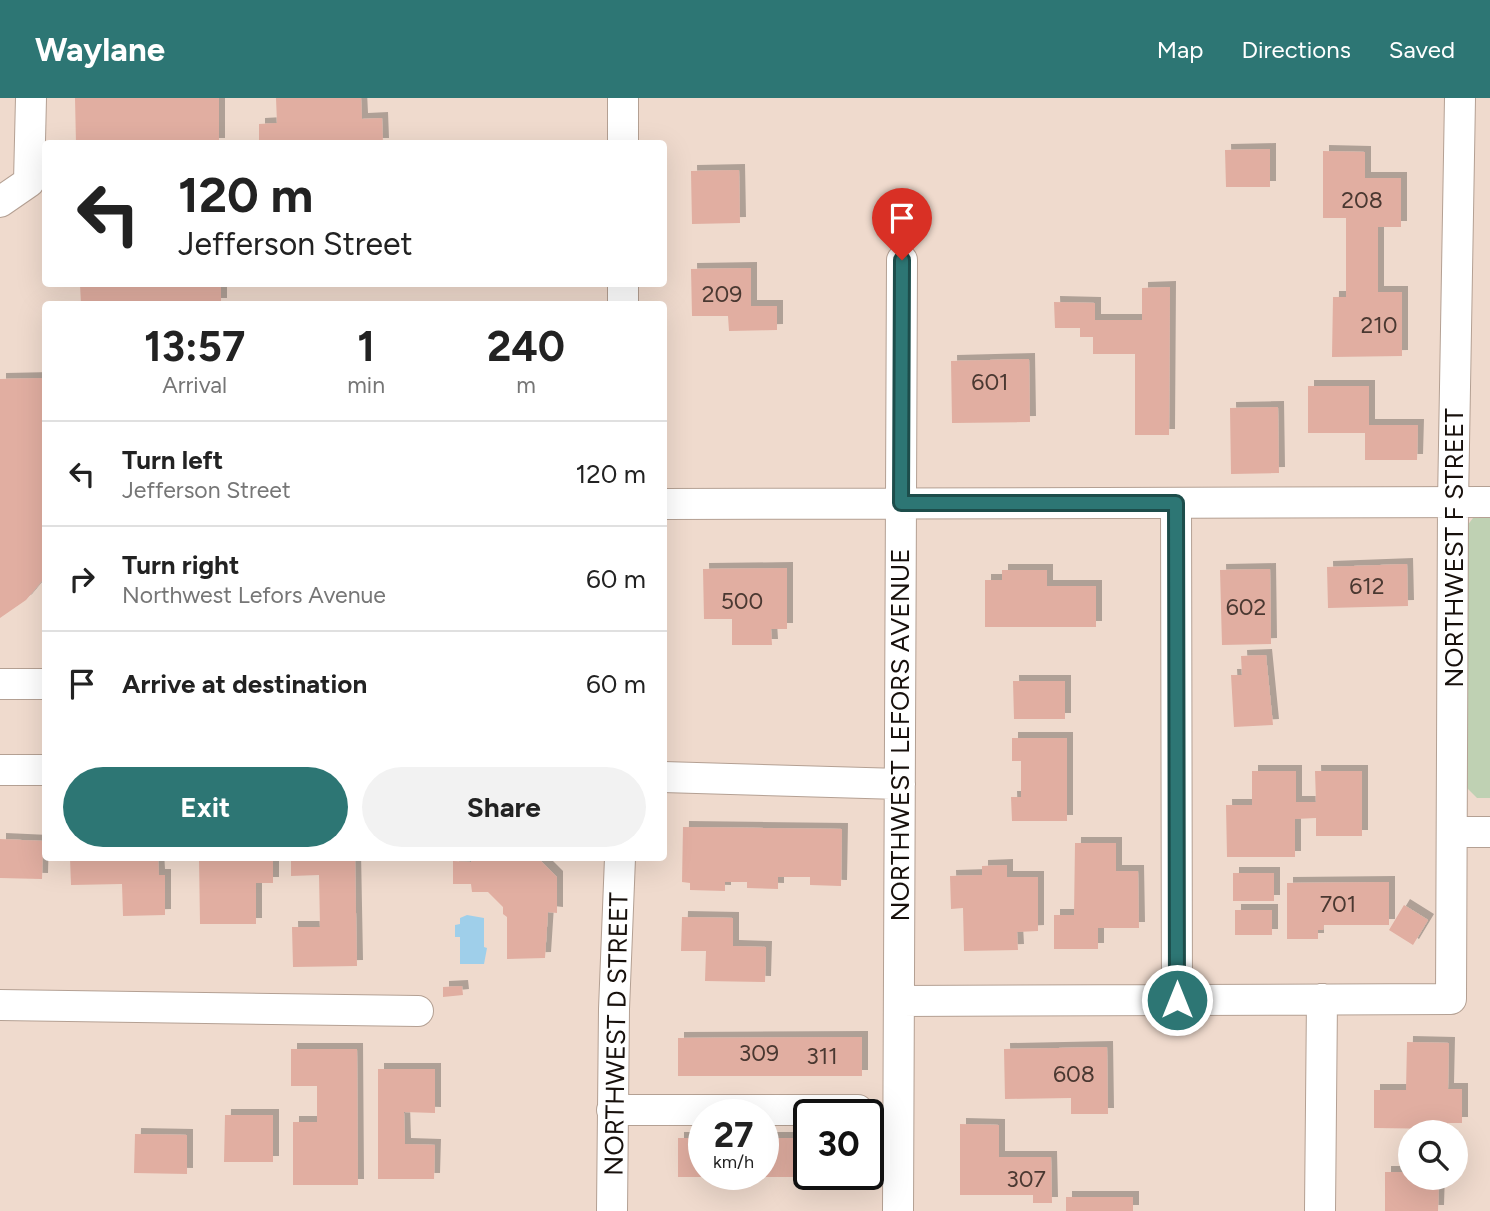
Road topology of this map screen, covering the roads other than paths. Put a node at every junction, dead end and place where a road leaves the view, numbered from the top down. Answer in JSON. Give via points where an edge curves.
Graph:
{"nodes":[{"id":1,"x":31,"y":98,"type":"edge"},
{"id":2,"x":623,"y":98,"type":"edge"},
{"id":3,"x":1460,"y":98,"type":"edge"},
{"id":4,"x":623,"y":140,"type":"edge"},
{"id":5,"x":0,"y":202,"type":"edge"},
{"id":6,"x":902,"y":260,"type":"dead end"},
{"id":7,"x":1490,"y":502,"type":"edge"},
{"id":8,"x":901,"y":503,"type":"junction"},
{"id":9,"x":1176,"y":503,"type":"junction"},
{"id":10,"x":1453,"y":503,"type":"junction"},
{"id":11,"x":667,"y":504,"type":"edge"},
{"id":12,"x":0,"y":684,"type":"edge"},
{"id":13,"x":42,"y":684,"type":"edge"},
{"id":14,"x":0,"y":769,"type":"edge"},
{"id":15,"x":42,"y":770,"type":"edge"},
{"id":16,"x":667,"y":777,"type":"edge"},
{"id":17,"x":900,"y":784,"type":"junction"},
{"id":18,"x":1453,"y":832,"type":"junction"},
{"id":19,"x":1490,"y":832,"type":"edge"},
{"id":20,"x":620,"y":861,"type":"edge"},
{"id":21,"x":1322,"y":999,"type":"junction"},
{"id":22,"x":1177,"y":1000,"type":"junction"},
{"id":23,"x":899,"y":1001,"type":"junction"},
{"id":24,"x":0,"y":1004,"type":"edge"},
{"id":25,"x":418,"y":1011,"type":"dead end"},
{"id":26,"x":612,"y":1110,"type":"junction"},
{"id":27,"x":793,"y":1110,"type":"edge"},
{"id":28,"x":612,"y":1211,"type":"edge"},
{"id":29,"x":898,"y":1211,"type":"edge"},
{"id":30,"x":1320,"y":1211,"type":"edge"}],
"edges":[{"from":1,"to":5,"type":"street","via":[[29,182]]},
{"from":2,"to":4,"type":"street"},
{"from":3,"to":10,"type":"street","name":"NORTHWEST F STREET"},
{"from":6,"to":8,"type":"street","name":"NORTHWEST LEFORS AVENUE"},
{"from":7,"to":10,"type":"street"},
{"from":8,"to":9,"type":"street"},
{"from":8,"to":11,"type":"street"},
{"from":8,"to":17,"type":"street","name":"NORTHWEST LEFORS AVENUE"},
{"from":9,"to":10,"type":"street"},
{"from":9,"to":22,"type":"street"},
{"from":10,"to":18,"type":"street","name":"NORTHWEST F STREET"},
{"from":12,"to":13,"type":"street"},
{"from":14,"to":15,"type":"street"},
{"from":16,"to":17,"type":"street"},
{"from":17,"to":23,"type":"street","name":"NORTHWEST LEFORS AVENUE"},
{"from":18,"to":19,"type":"street"},
{"from":18,"to":21,"type":"street","name":"NORTHWEST F STREET","via":[[1451,999]]},
{"from":20,"to":26,"type":"street","name":"NORTHWEST D STREET"},
{"from":21,"to":22,"type":"street"},
{"from":21,"to":30,"type":"street"},
{"from":22,"to":23,"type":"street"},
{"from":23,"to":29,"type":"street","name":"NORTHWEST LEFORS AVENUE"},
{"from":24,"to":25,"type":"street"},
{"from":26,"to":27,"type":"street"},
{"from":26,"to":28,"type":"street","name":"NORTHWEST D STREET"}]}
